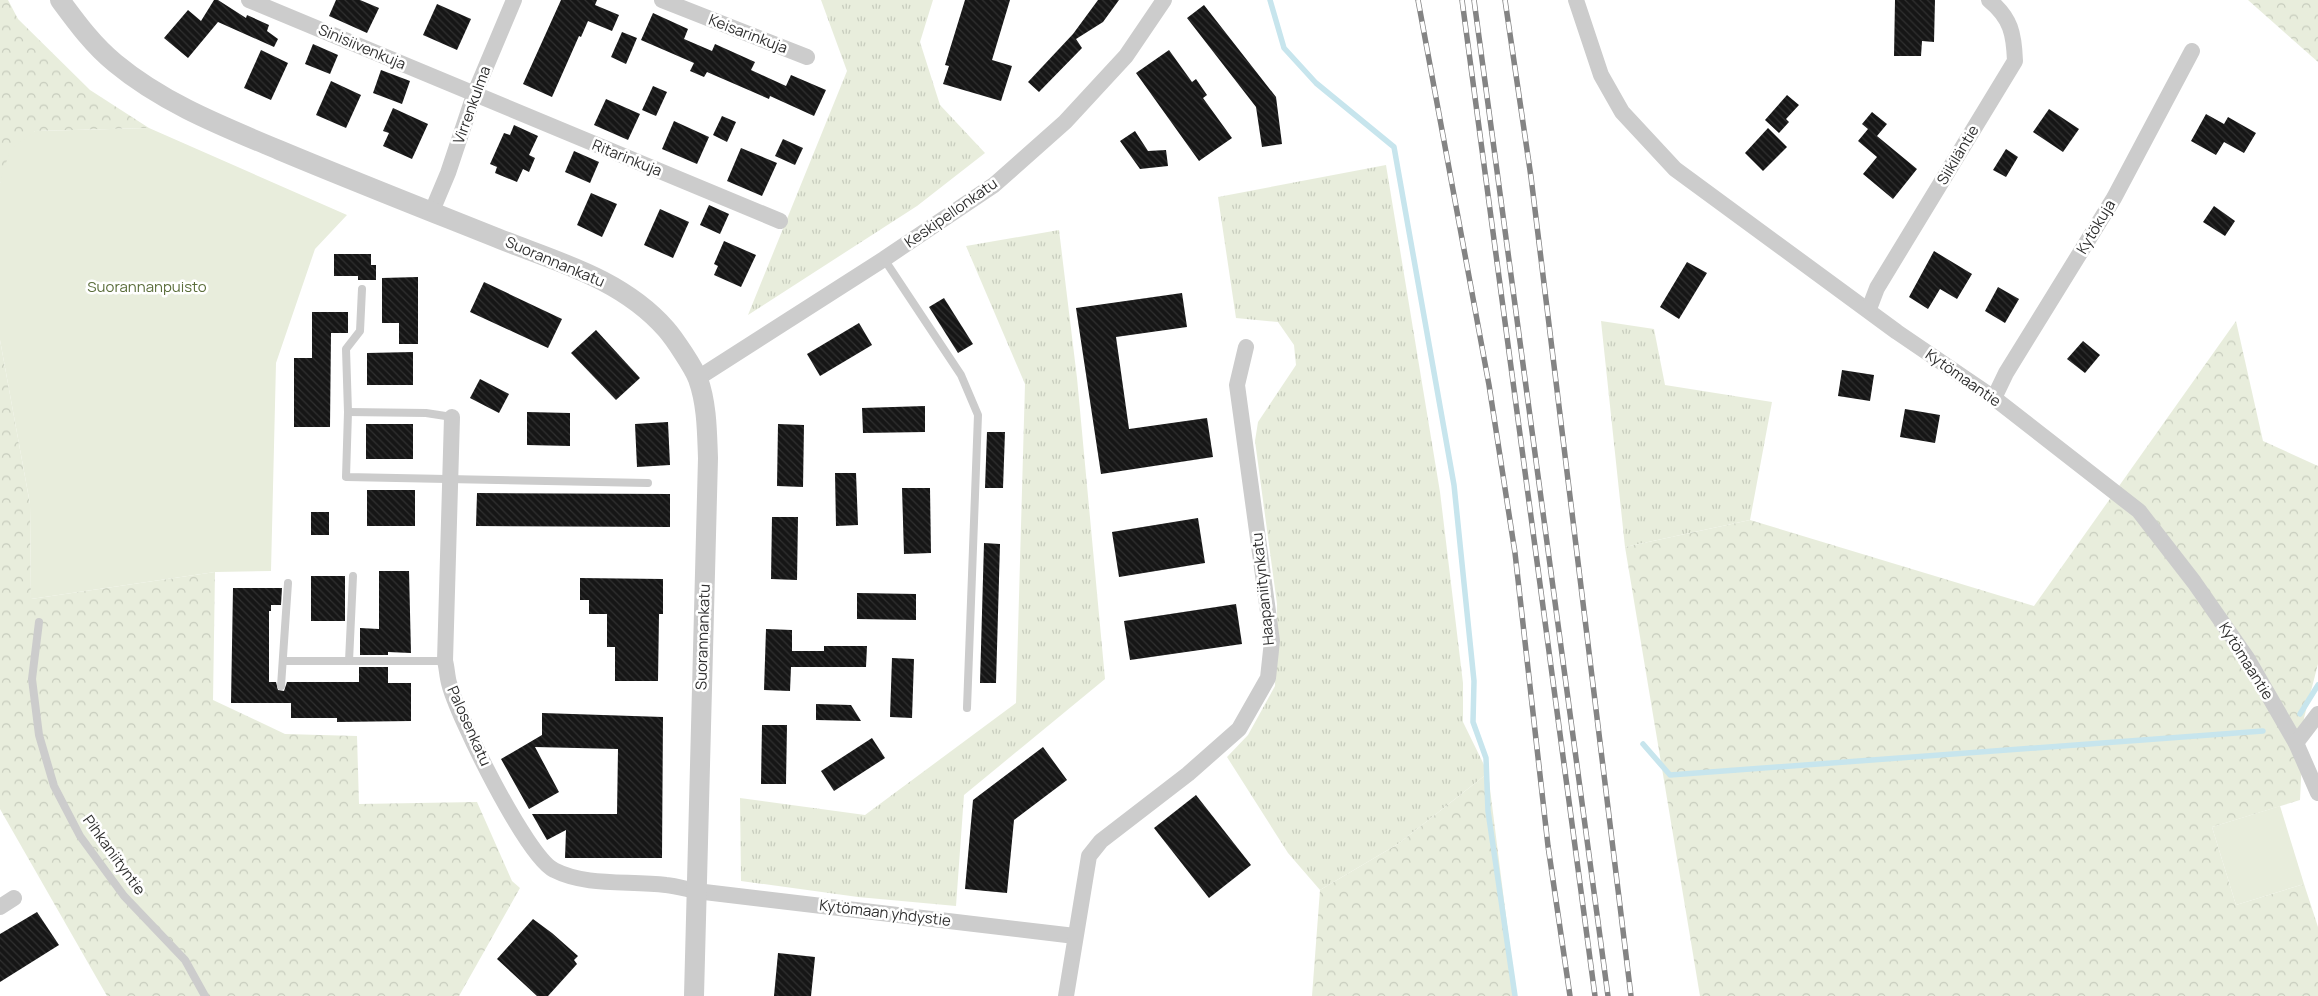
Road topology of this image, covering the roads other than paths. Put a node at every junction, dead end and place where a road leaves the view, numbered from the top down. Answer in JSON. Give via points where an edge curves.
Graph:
{"nodes":[{"id":1,"x":60,"y":0,"type":"edge"},
{"id":2,"x":249,"y":0,"type":"edge"},
{"id":3,"x":514,"y":0,"type":"edge"},
{"id":4,"x":662,"y":0,"type":"edge"},
{"id":5,"x":1164,"y":0,"type":"edge"},
{"id":6,"x":1576,"y":0,"type":"edge"},
{"id":7,"x":1989,"y":0,"type":"edge"},
{"id":8,"x":2192,"y":51,"type":"dead end"},
{"id":9,"x":807,"y":57,"type":"dead end"},
{"id":10,"x":474,"y":94,"type":"junction"},
{"id":11,"x":432,"y":211,"type":"junction"},
{"id":12,"x":780,"y":221,"type":"dead end"},
{"id":13,"x":884,"y":259,"type":"junction"},
{"id":14,"x":362,"y":289,"type":"dead end"},
{"id":15,"x":1869,"y":309,"type":"junction"},
{"id":16,"x":1246,"y":347,"type":"dead end"},
{"id":17,"x":698,"y":378,"type":"junction"},
{"id":18,"x":1994,"y":398,"type":"junction"},
{"id":19,"x":348,"y":412,"type":"junction"},
{"id":20,"x":452,"y":417,"type":"joint"},
{"id":21,"x":449,"y":479,"type":"junction"},
{"id":22,"x":648,"y":483,"type":"dead end"},
{"id":23,"x":353,"y":576,"type":"dead end"},
{"id":24,"x":288,"y":583,"type":"dead end"},
{"id":25,"x":39,"y":622,"type":"dead end"},
{"id":26,"x":284,"y":661,"type":"junction"},
{"id":27,"x":349,"y":661,"type":"junction"},
{"id":28,"x":446,"y":661,"type":"junction"},
{"id":29,"x":281,"y":686,"type":"dead end"},
{"id":30,"x":967,"y":708,"type":"dead end"},
{"id":31,"x":2318,"y":714,"type":"edge"},
{"id":32,"x":2296,"y":743,"type":"junction"},
{"id":33,"x":2318,"y":793,"type":"edge"},
{"id":34,"x":696,"y":891,"type":"junction"},
{"id":35,"x":1075,"y":936,"type":"junction"},
{"id":36,"x":205,"y":996,"type":"edge"},
{"id":37,"x":694,"y":996,"type":"edge"},
{"id":38,"x":1066,"y":996,"type":"edge"}],
"edges":[{"from":1,"to":11,"type":"street","name":"Suorannankatu","via":[[88,37],[116,64],[197,115],[378,192]]},
{"from":2,"to":10,"type":"street","name":"Sinisiivenkuja"},
{"from":3,"to":10,"type":"street","name":"Virrenkulma"},
{"from":4,"to":9,"type":"street","name":"Keisarinkuja"},
{"from":5,"to":13,"type":"street","name":"Keskipellonkatu","via":[[1126,56],[1065,122],[994,184]]},
{"from":6,"to":15,"type":"street","name":"Kytömaantie","via":[[1601,75],[1622,112],[1655,148],[1675,169]]},
{"from":7,"to":15,"type":"street","name":"Siikiläntie","via":[[2002,11],[2014,36],[2015,61],[1878,288]]},
{"from":8,"to":18,"type":"street","name":"Kytökuja","via":[[2114,198],[2006,373]]},
{"from":10,"to":11,"type":"street","name":"Virrenkulma"},
{"from":10,"to":12,"type":"street","name":"Ritarinkuja"},
{"from":11,"to":17,"type":"street","name":"Suorannankatu","via":[[596,276],[635,299],[667,330]]},
{"from":13,"to":17,"type":"street","name":"Keskipellonkatu"},
{"from":13,"to":30,"type":"lane","via":[[961,375],[978,415]]},
{"from":14,"to":19,"type":"lane","via":[[360,331],[346,349]]},
{"from":15,"to":18,"type":"street","name":"Kytömaantie"},
{"from":16,"to":35,"type":"street","name":"Haapaniitynkatu","via":[[1237,385],[1272,641],[1268,678],[1239,729],[1188,774],[1101,841],[1090,856]]},
{"from":17,"to":34,"type":"street","name":"Suorannankatu","via":[[708,458]]},
{"from":18,"to":32,"type":"street","name":"Kytömaantie","via":[[2138,511],[2194,582],[2247,658]]},
{"from":19,"to":20,"type":"lane","via":[[426,413]]},
{"from":19,"to":21,"type":"lane","via":[[346,477]]},
{"from":20,"to":21,"type":"street","name":"Palosenkatu"},
{"from":21,"to":22,"type":"lane"},
{"from":21,"to":28,"type":"street","name":"Palosenkatu"},
{"from":23,"to":27,"type":"lane"},
{"from":24,"to":26,"type":"lane"},
{"from":25,"to":36,"type":"lane","name":"Pihkaniityntie","via":[[32,679],[39,735],[54,786],[80,836],[124,896],[185,960]]},
{"from":26,"to":27,"type":"lane"},
{"from":26,"to":29,"type":"lane"},
{"from":27,"to":28,"type":"lane"},
{"from":28,"to":34,"type":"street","name":"Palosenkatu","via":[[449,684],[483,760],[521,833],[553,870],[581,879],[666,885]]},
{"from":31,"to":32,"type":"street"},
{"from":32,"to":33,"type":"street","name":"Kytömaantie"},
{"from":34,"to":35,"type":"street","name":"Kytömaan yhdystie"},
{"from":34,"to":37,"type":"street","name":"Suorannankatu"},
{"from":35,"to":38,"type":"street","name":"Haapaniitynkatu"}]}
